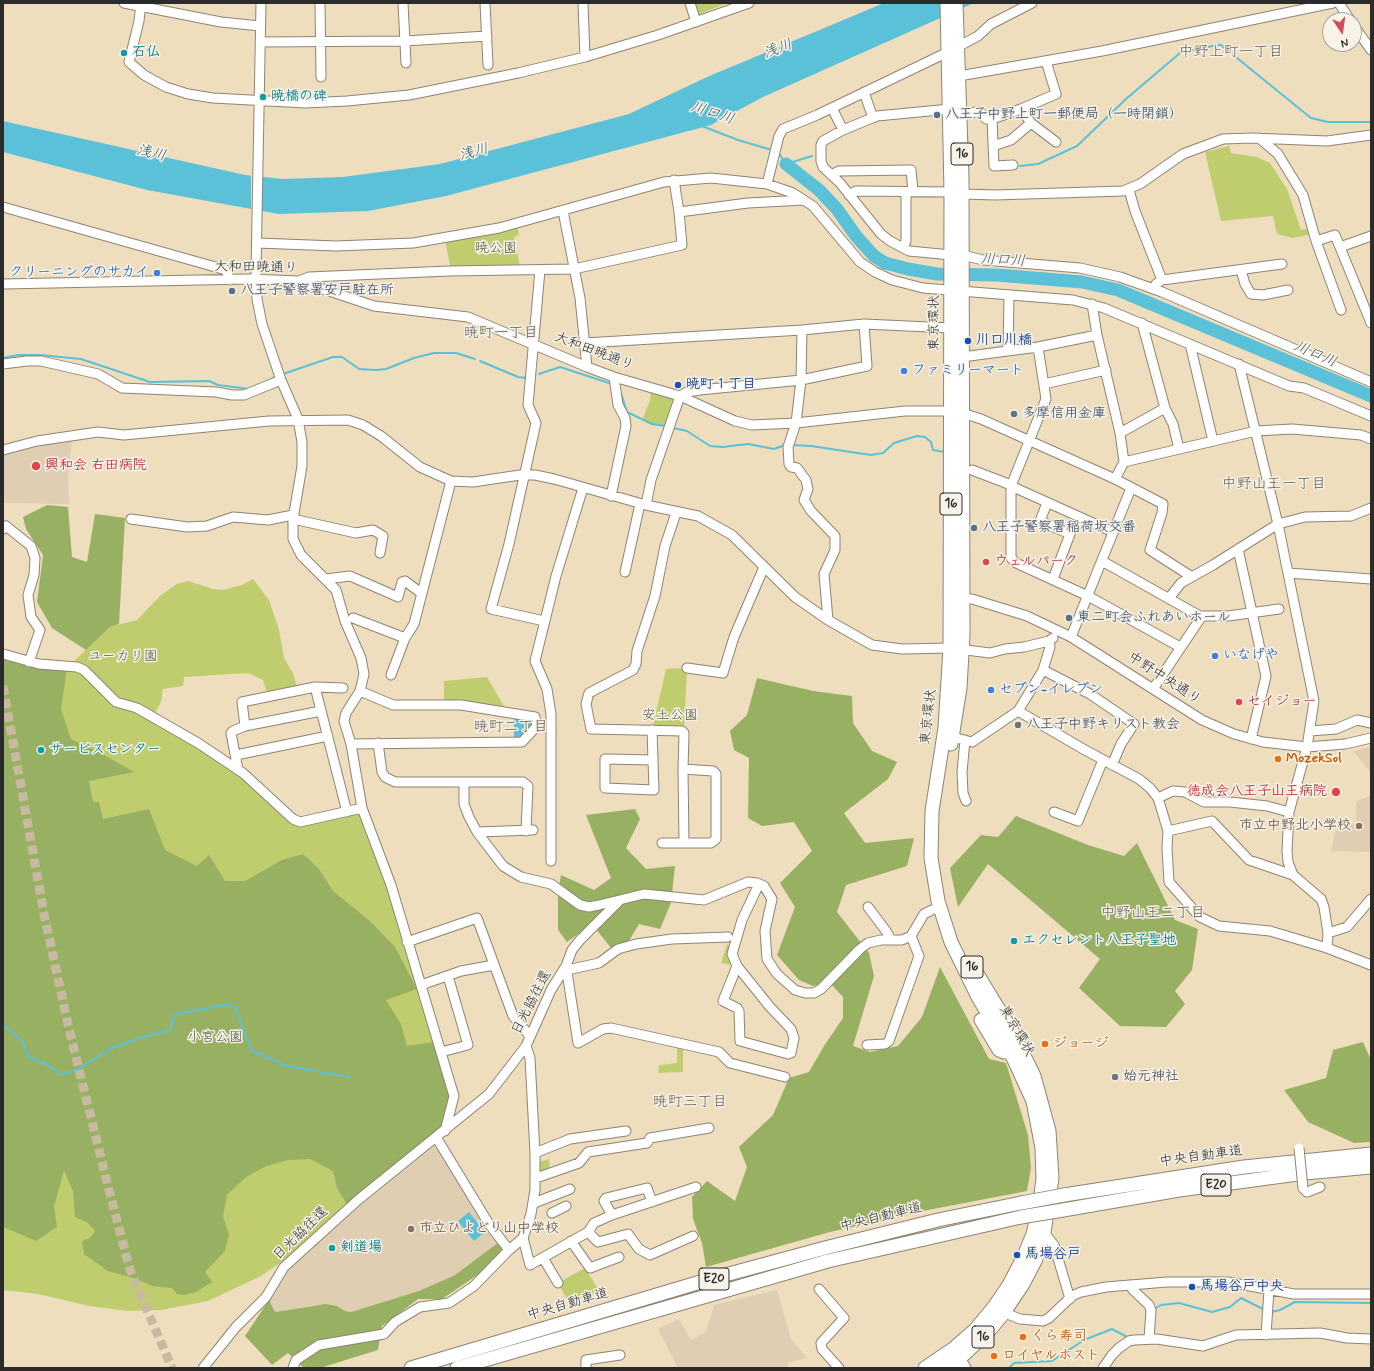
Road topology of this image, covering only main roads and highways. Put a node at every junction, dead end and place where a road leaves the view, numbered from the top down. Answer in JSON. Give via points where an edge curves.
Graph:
{"nodes":[{"id":1,"x":947,"y":3,"type":"edge"},
{"id":2,"x":956,"y":3,"type":"edge"},
{"id":3,"x":952,"y":45,"type":"junction"},
{"id":4,"x":955,"y":111,"type":"junction"},
{"id":5,"x":957,"y":289,"type":"junction"},
{"id":6,"x":957,"y":412,"type":"junction"},
{"id":7,"x":956,"y":649,"type":"junction"},
{"id":8,"x":932,"y":870,"type":"junction"},
{"id":9,"x":1010,"y":1044,"type":"junction"},
{"id":10,"x":1371,"y":1154,"type":"edge"},
{"id":11,"x":1371,"y":1167,"type":"edge"},
{"id":12,"x":999,"y":1310,"type":"junction"},
{"id":13,"x":960,"y":1358,"type":"edge"},
{"id":14,"x":411,"y":1368,"type":"edge"},
{"id":15,"x":457,"y":1368,"type":"edge"},
{"id":16,"x":925,"y":1368,"type":"edge"},
{"id":17,"x":944,"y":1368,"type":"edge"}],
"edges":[{"from":1,"to":3,"type":"highway","name":"東京環状","number":"16"},
{"from":2,"to":3,"type":"highway","name":"東京環状","number":"16"},
{"from":3,"to":4,"type":"highway","name":"東京環状","number":"16"},
{"from":3,"to":4,"type":"highway","name":"東京環状","number":"16","via":[[959,76]]},
{"from":4,"to":5,"type":"highway","name":"東京環状","number":"16"},
{"from":5,"to":6,"type":"highway","name":"東京環状","number":"16","via":[[962,357]]},
{"from":5,"to":6,"type":"highway","name":"東京環状","number":"16","via":[[951,328]]},
{"from":6,"to":7,"type":"highway","name":"東京環状","number":"16"},
{"from":7,"to":8,"type":"highway","name":"東京環状","number":"16","via":[[932,811]]},
{"from":7,"to":9,"type":"highway","name":"東京環状","number":"16","via":[[960,693],[942,798],[940,860],[951,916],[965,953]]},
{"from":8,"to":9,"type":"highway","name":"東京環状","number":"16","via":[[951,942],[975,991]]},
{"from":8,"to":9,"type":"highway","via":[[928,898],[948,956],[999,1050],[1004,1052]]},
{"from":9,"to":12,"type":"highway","name":"東京環状","number":"16","via":[[1035,1108],[1042,1148],[1042,1180],[1039,1208],[1029,1245]]},
{"from":9,"to":12,"type":"highway","name":"東京環状","number":"16","via":[[1028,1061],[1038,1085],[1049,1131],[1052,1178],[1044,1233],[1028,1277]]},
{"from":10,"to":14,"type":"highway","name":"中央自動車道","number":"E20","bridge":true,"via":[[1244,1167],[1064,1195],[938,1220],[810,1252]]},
{"from":11,"to":15,"type":"highway","name":"中央自動車道","number":"E20","bridge":true,"via":[[1179,1190],[1021,1217],[828,1261]]},
{"from":12,"to":13,"type":"highway","name":"東京環状","number":"16","via":[[974,1330]]},
{"from":13,"to":16,"type":"highway","name":"東京環状","number":"16"},
{"from":13,"to":17,"type":"highway","name":"東京環状","number":"16"}]}
